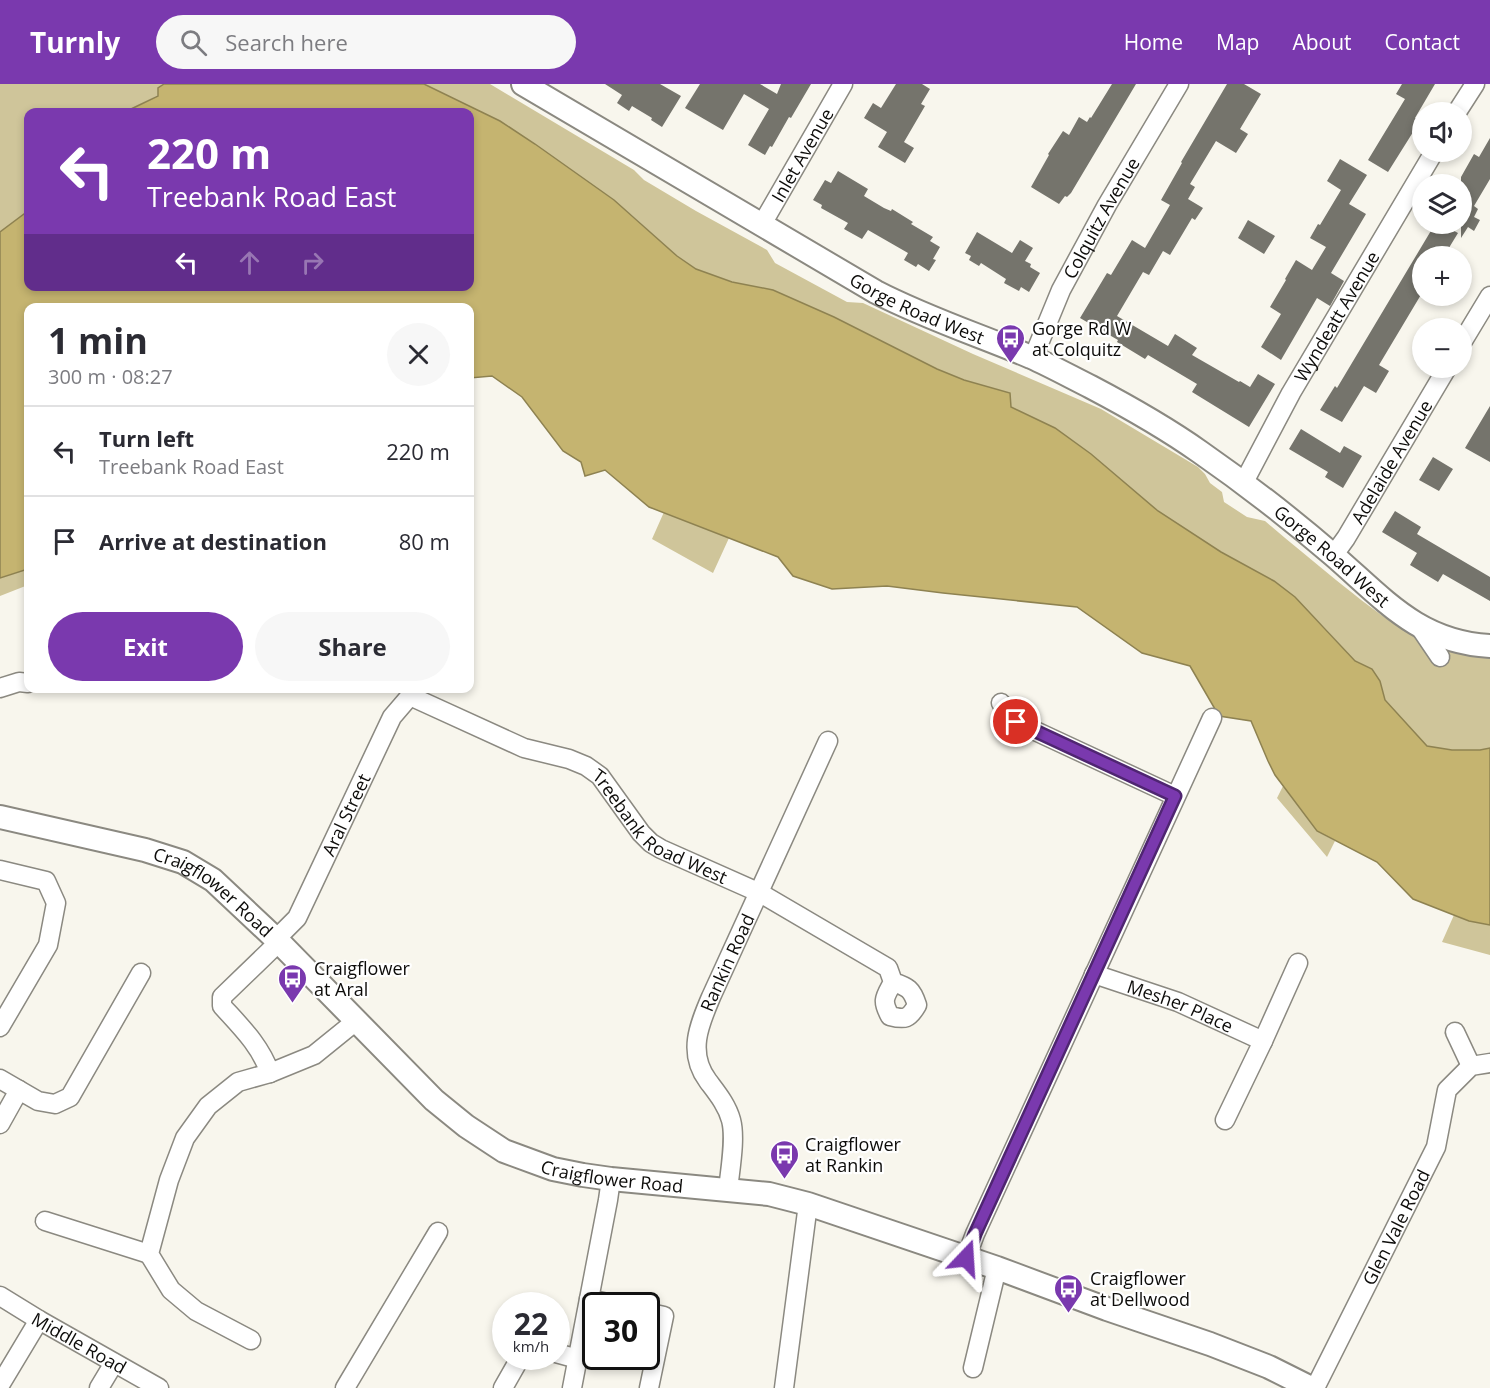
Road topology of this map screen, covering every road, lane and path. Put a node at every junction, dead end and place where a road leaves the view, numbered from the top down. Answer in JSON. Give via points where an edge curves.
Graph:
{"nodes":[{"id":1,"x":843,"y":84,"type":"edge"},
{"id":2,"x":1179,"y":84,"type":"edge"},
{"id":3,"x":1475,"y":84,"type":"edge"},
{"id":4,"x":530,"y":86,"type":"edge"},
{"id":5,"x":1463,"y":102,"type":"edge"},
{"id":6,"x":1428,"y":162,"type":"edge"},
{"id":7,"x":761,"y":226,"type":"junction"},
{"id":8,"x":1490,"y":296,"type":"edge"},
{"id":9,"x":1472,"y":326,"type":"edge"},
{"id":10,"x":1033,"y":358,"type":"junction"},
{"id":11,"x":1441,"y":378,"type":"edge"},
{"id":12,"x":1243,"y":484,"type":"junction"},
{"id":13,"x":1333,"y":556,"type":"junction"},
{"id":14,"x":1419,"y":626,"type":"junction"},
{"id":15,"x":1490,"y":646,"type":"edge"},
{"id":16,"x":1440,"y":657,"type":"dead end"},
{"id":17,"x":24,"y":683,"type":"edge"},
{"id":18,"x":0,"y":688,"type":"edge"},
{"id":19,"x":410,"y":693,"type":"edge"},
{"id":20,"x":413,"y":693,"type":"edge"},
{"id":21,"x":1001,"y":703,"type":"dead end"},
{"id":22,"x":1212,"y":718,"type":"dead end"},
{"id":23,"x":828,"y":741,"type":"dead end"},
{"id":24,"x":1175,"y":796,"type":"junction"},
{"id":25,"x":0,"y":817,"type":"edge"},
{"id":26,"x":0,"y":870,"type":"edge"},
{"id":27,"x":760,"y":893,"type":"junction"},
{"id":28,"x":277,"y":940,"type":"junction"},
{"id":29,"x":1298,"y":963,"type":"dead end"},
{"id":30,"x":141,"y":973,"type":"dead end"},
{"id":31,"x":1094,"y":974,"type":"junction"},
{"id":32,"x":893,"y":982,"type":"dead end"},
{"id":33,"x":356,"y":1021,"type":"junction"},
{"id":34,"x":0,"y":1027,"type":"edge"},
{"id":35,"x":1455,"y":1032,"type":"dead end"},
{"id":36,"x":1263,"y":1041,"type":"junction"},
{"id":37,"x":1490,"y":1063,"type":"edge"},
{"id":38,"x":1471,"y":1066,"type":"junction"},
{"id":39,"x":270,"y":1073,"type":"junction"},
{"id":40,"x":0,"y":1079,"type":"edge"},
{"id":41,"x":19,"y":1090,"type":"junction"},
{"id":42,"x":1225,"y":1120,"type":"dead end"},
{"id":43,"x":0,"y":1124,"type":"edge"},
{"id":44,"x":611,"y":1179,"type":"junction"},
{"id":45,"x":728,"y":1190,"type":"junction"},
{"id":46,"x":808,"y":1204,"type":"junction"},
{"id":47,"x":45,"y":1221,"type":"dead end"},
{"id":48,"x":438,"y":1232,"type":"dead end"},
{"id":49,"x":149,"y":1254,"type":"junction"},
{"id":50,"x":966,"y":1258,"type":"junction"},
{"id":51,"x":997,"y":1269,"type":"junction"},
{"id":52,"x":590,"y":1292,"type":"edge"},
{"id":53,"x":0,"y":1296,"type":"edge"},
{"id":54,"x":660,"y":1315,"type":"edge"},
{"id":55,"x":39,"y":1320,"type":"junction"},
{"id":56,"x":660,"y":1335,"type":"edge"},
{"id":57,"x":582,"y":1337,"type":"edge"},
{"id":58,"x":252,"y":1340,"type":"dead end"},
{"id":59,"x":570,"y":1357,"type":"edge"},
{"id":60,"x":578,"y":1359,"type":"junction"},
{"id":61,"x":114,"y":1363,"type":"junction"},
{"id":62,"x":973,"y":1368,"type":"dead end"},
{"id":63,"x":514,"y":1370,"type":"edge"},
{"id":64,"x":653,"y":1370,"type":"edge"},
{"id":65,"x":0,"y":1385,"type":"edge"},
{"id":66,"x":99,"y":1388,"type":"edge"},
{"id":67,"x":159,"y":1388,"type":"edge"},
{"id":68,"x":345,"y":1388,"type":"edge"},
{"id":69,"x":503,"y":1388,"type":"edge"},
{"id":70,"x":572,"y":1388,"type":"edge"},
{"id":71,"x":649,"y":1388,"type":"edge"},
{"id":72,"x":784,"y":1388,"type":"edge"},
{"id":73,"x":1313,"y":1388,"type":"edge"}],
"edges":[{"from":1,"to":7,"type":"street","name":"Inlet Avenue"},
{"from":2,"to":10,"type":"street","name":"Colquitz Avenue","via":[[1060,290]]},
{"from":3,"to":5,"type":"street"},
{"from":4,"to":7,"type":"main road","name":"Gorge Road West"},
{"from":6,"to":12,"type":"street","name":"Wyndeatt Avenue","via":[[1291,393]]},
{"from":7,"to":10,"type":"main road","name":"Gorge Road West","via":[[900,304]]},
{"from":8,"to":9,"type":"street"},
{"from":10,"to":12,"type":"main road","name":"Gorge Road West","via":[[1136,411]]},
{"from":11,"to":13,"type":"street","name":"Adelaide Avenue"},
{"from":12,"to":13,"type":"main road","name":"Gorge Road West"},
{"from":13,"to":14,"type":"main road","name":"Gorge Road West","via":[[1378,597]]},
{"from":14,"to":15,"type":"main road","name":"Gorge Road West","via":[[1458,642]]},
{"from":14,"to":16,"type":"street"},
{"from":17,"to":18,"type":"street"},
{"from":19,"to":28,"type":"street","name":"Aral Street","via":[[393,717],[297,918]]},
{"from":20,"to":27,"type":"street","name":"Treebank Road West","via":[[524,748],[586,766],[600,776],[651,843]]},
{"from":21,"to":24,"type":"street","via":[[1016,722]]},
{"from":22,"to":24,"type":"street"},
{"from":23,"to":27,"type":"street","name":"Rankin Road"},
{"from":24,"to":31,"type":"street"},
{"from":25,"to":28,"type":"main road","name":"Craigflower Road","via":[[183,862],[213,880]]},
{"from":26,"to":34,"type":"street","via":[[46,881],[56,903],[48,945]]},
{"from":27,"to":32,"type":"street","name":"Treebank Road West","via":[[888,968]]},
{"from":27,"to":45,"type":"street","name":"Rankin Road","via":[[696,1040],[700,1068],[731,1119]]},
{"from":28,"to":33,"type":"main road","name":"Craigflower Road"},
{"from":28,"to":39,"type":"street","name":"Aral Street","via":[[222,997],[222,1006],[251,1038]]},
{"from":29,"to":36,"type":"street"},
{"from":30,"to":41,"type":"street","via":[[70,1097],[55,1104],[38,1101]]},
{"from":31,"to":36,"type":"street","name":"Mesher Place","via":[[1178,1002]]},
{"from":31,"to":50,"type":"street"},
{"from":33,"to":39,"type":"street","via":[[314,1055]]},
{"from":33,"to":44,"type":"main road","name":"Craigflower Road","via":[[434,1100],[504,1151],[554,1169]]},
{"from":35,"to":38,"type":"street"},
{"from":36,"to":42,"type":"street"},
{"from":37,"to":38,"type":"street"},
{"from":38,"to":73,"type":"street","name":"Glen Vale Road","via":[[1447,1090],[1436,1147]]},
{"from":39,"to":49,"type":"street","via":[[238,1082],[208,1106],[185,1138]]},
{"from":40,"to":41,"type":"street"},
{"from":41,"to":43,"type":"street"},
{"from":44,"to":45,"type":"main road","name":"Craigflower Road"},
{"from":44,"to":52,"type":"street"},
{"from":45,"to":46,"type":"main road","name":"Craigflower Road","via":[[769,1194]]},
{"from":46,"to":50,"type":"main road","name":"Craigflower Road"},
{"from":46,"to":72,"type":"street"},
{"from":47,"to":49,"type":"street"},
{"from":48,"to":68,"type":"street"},
{"from":49,"to":58,"type":"street","via":[[171,1290],[196,1311]]},
{"from":50,"to":51,"type":"main road","name":"Craigflower Road"},
{"from":51,"to":62,"type":"street"},
{"from":51,"to":73,"type":"main road","name":"Craigflower Road","via":[[1269,1367]]},
{"from":53,"to":55,"type":"street","name":"Middle Road"},
{"from":54,"to":56,"type":"street","via":[[664,1316]]},
{"from":55,"to":61,"type":"street","name":"Middle Road"},
{"from":55,"to":65,"type":"street"},
{"from":57,"to":60,"type":"street"},
{"from":59,"to":60,"type":"street"},
{"from":60,"to":70,"type":"street"},
{"from":61,"to":66,"type":"street"},
{"from":61,"to":67,"type":"street","name":"Middle Road"},
{"from":63,"to":69,"type":"street"},
{"from":64,"to":71,"type":"street"}]}
